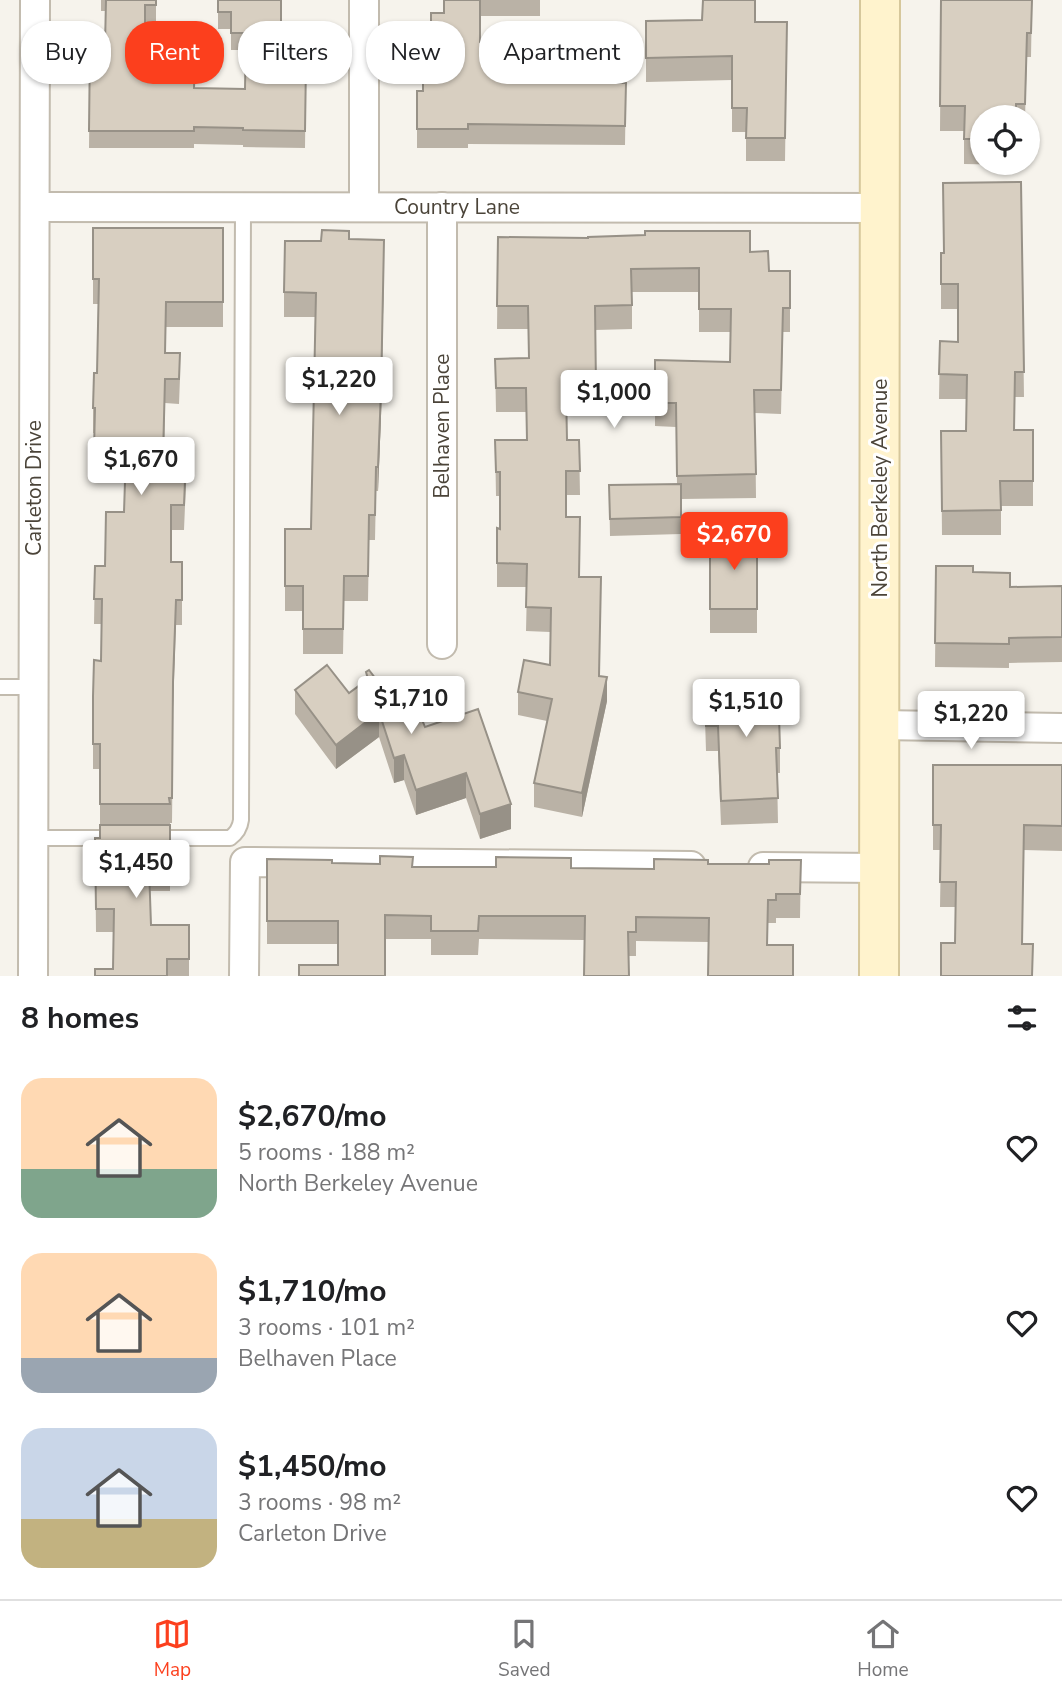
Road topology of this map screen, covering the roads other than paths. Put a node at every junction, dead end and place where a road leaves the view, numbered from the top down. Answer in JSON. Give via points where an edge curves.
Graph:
{"nodes":[{"id":1,"x":35,"y":0,"type":"edge"},
{"id":2,"x":364,"y":0,"type":"edge"},
{"id":3,"x":880,"y":0,"type":"edge"},
{"id":4,"x":35,"y":207,"type":"junction"},
{"id":5,"x":243,"y":207,"type":"junction"},
{"id":6,"x":364,"y":207,"type":"junction"},
{"id":7,"x":442,"y":207,"type":"junction"},
{"id":8,"x":880,"y":208,"type":"junction"},
{"id":9,"x":442,"y":644,"type":"dead end"},
{"id":10,"x":0,"y":687,"type":"edge"},
{"id":11,"x":34,"y":687,"type":"junction"},
{"id":12,"x":880,"y":725,"type":"junction"},
{"id":13,"x":1062,"y":728,"type":"edge"},
{"id":14,"x":33,"y":838,"type":"junction"},
{"id":15,"x":879,"y":868,"type":"junction"},
{"id":16,"x":33,"y":976,"type":"edge"},
{"id":17,"x":244,"y":976,"type":"edge"},
{"id":18,"x":879,"y":976,"type":"edge"}],
"edges":[{"from":1,"to":4,"type":"street","name":"Carleton Drive"},
{"from":2,"to":6,"type":"street"},
{"from":3,"to":8,"type":"street","name":"North Berkeley Avenue"},
{"from":4,"to":5,"type":"street","name":"Country Lane"},
{"from":4,"to":11,"type":"street","name":"Carleton Drive"},
{"from":5,"to":6,"type":"street","name":"Country Lane"},
{"from":5,"to":14,"type":"lane","via":[[240,828],[230,838]]},
{"from":6,"to":7,"type":"street","name":"Country Lane"},
{"from":7,"to":8,"type":"street","name":"Country Lane"},
{"from":7,"to":9,"type":"street","name":"Belhaven Place"},
{"from":8,"to":12,"type":"street","name":"North Berkeley Avenue"},
{"from":10,"to":11,"type":"lane"},
{"from":11,"to":14,"type":"street","name":"Carleton Drive"},
{"from":12,"to":13,"type":"street"},
{"from":12,"to":15,"type":"street","name":"North Berkeley Avenue"},
{"from":14,"to":16,"type":"street","name":"Carleton Drive"},
{"from":15,"to":17,"type":"street","via":[[245,862]]},
{"from":15,"to":18,"type":"street","name":"North Berkeley Avenue"}]}
